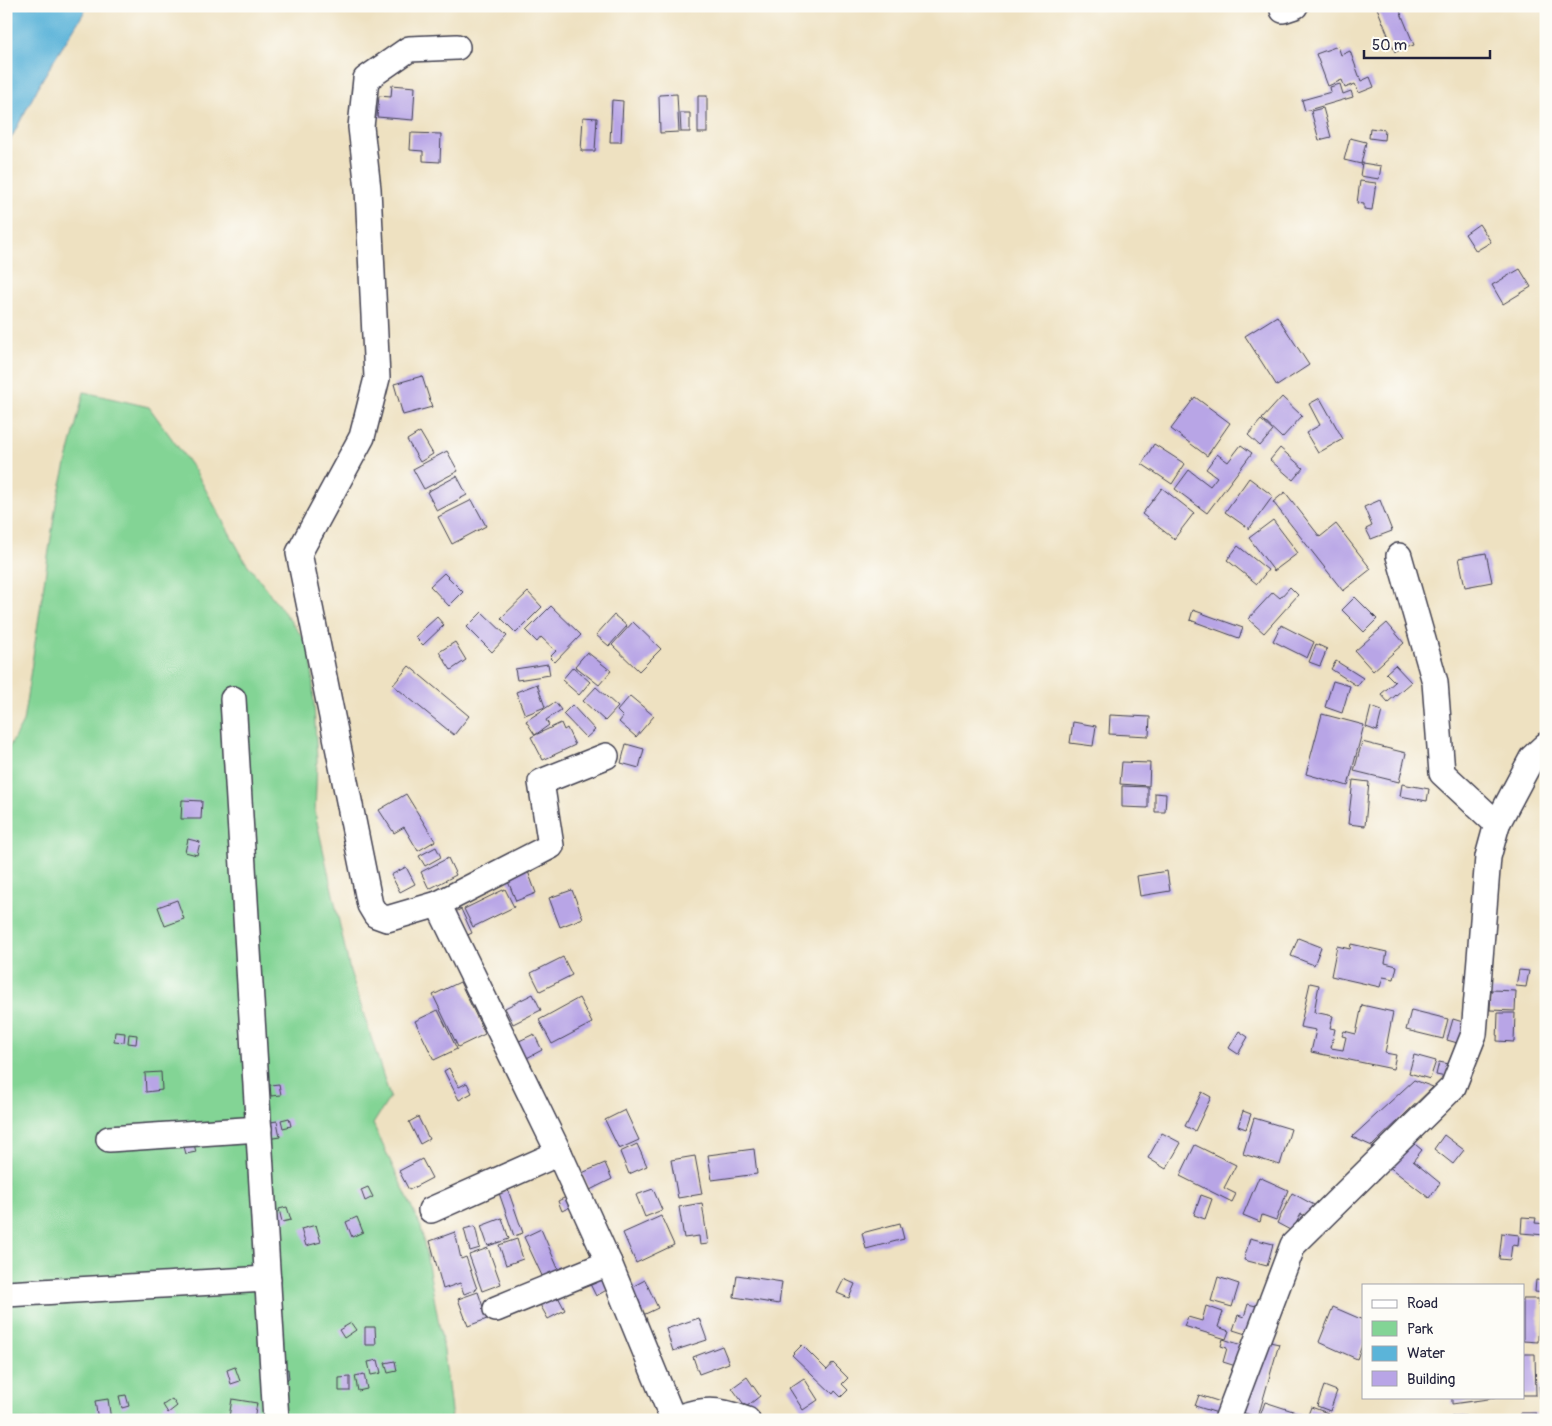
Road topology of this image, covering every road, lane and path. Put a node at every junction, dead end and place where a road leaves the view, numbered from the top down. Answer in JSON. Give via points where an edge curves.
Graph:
{"nodes":[{"id":1,"x":457,"y":47,"type":"dead end"},
{"id":2,"x":1398,"y":556,"type":"dead end"},
{"id":3,"x":233,"y":699,"type":"dead end"},
{"id":4,"x":1546,"y":745,"type":"edge"},
{"id":5,"x":606,"y":756,"type":"dead end"},
{"id":6,"x":1497,"y":824,"type":"junction"},
{"id":7,"x":438,"y":904,"type":"junction"},
{"id":8,"x":259,"y":1128,"type":"junction"},
{"id":9,"x":109,"y":1139,"type":"dead end"},
{"id":10,"x":559,"y":1153,"type":"junction"},
{"id":11,"x":431,"y":1210,"type":"dead end"},
{"id":12,"x":609,"y":1263,"type":"junction"},
{"id":13,"x":268,"y":1279,"type":"junction"},
{"id":14,"x":6,"y":1294,"type":"edge"},
{"id":15,"x":496,"y":1309,"type":"dead end"},
{"id":16,"x":672,"y":1419,"type":"edge"},
{"id":17,"x":276,"y":1420,"type":"edge"},
{"id":18,"x":747,"y":1420,"type":"edge"},
{"id":19,"x":1226,"y":1420,"type":"edge"}],
"edges":[{"from":1,"to":7,"type":"street","via":[[409,49],[366,79],[361,126],[368,189],[376,378],[362,437],[299,553],[370,905],[376,915],[387,919]]},
{"from":2,"to":6,"type":"street","via":[[1435,682],[1442,772]]},
{"from":3,"to":8,"type":"street"},
{"from":4,"to":6,"type":"street","via":[[1532,758]]},
{"from":5,"to":7,"type":"street","via":[[541,782],[551,846]]},
{"from":6,"to":19,"type":"street","via":[[1488,858],[1474,1034],[1453,1087],[1292,1245]]},
{"from":7,"to":10,"type":"street"},
{"from":8,"to":9,"type":"street"},
{"from":8,"to":13,"type":"street"},
{"from":10,"to":11,"type":"street"},
{"from":10,"to":12,"type":"street"},
{"from":12,"to":15,"type":"street"},
{"from":12,"to":16,"type":"street"},
{"from":13,"to":14,"type":"street"},
{"from":13,"to":17,"type":"street"},
{"from":16,"to":18,"type":"street","via":[[702,1410]]}]}
